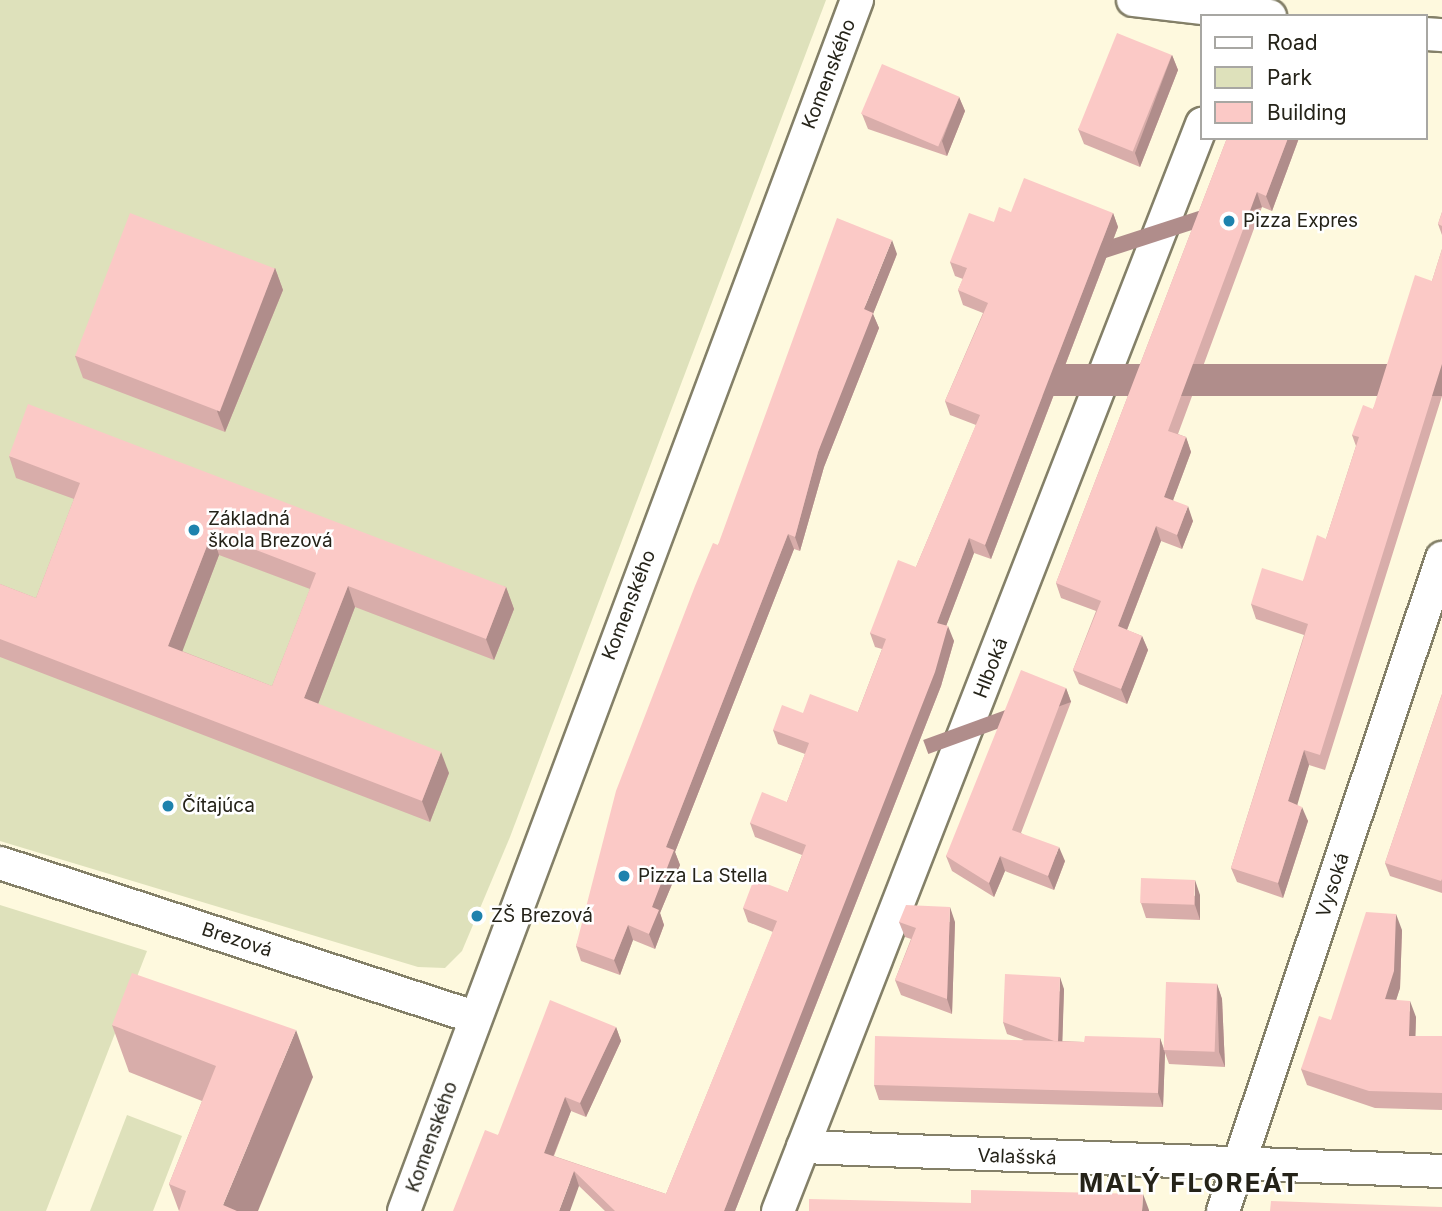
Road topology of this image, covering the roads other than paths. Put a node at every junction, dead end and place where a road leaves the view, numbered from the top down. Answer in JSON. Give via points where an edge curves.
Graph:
{"nodes":[{"id":1,"x":856,"y":0,"type":"edge"},
{"id":2,"x":1133,"y":0,"type":"edge"},
{"id":3,"x":1245,"y":14,"type":"edge"},
{"id":4,"x":1200,"y":129,"type":"edge"},
{"id":5,"x":1442,"y":558,"type":"edge"},
{"id":6,"x":0,"y":863,"type":"edge"},
{"id":7,"x":474,"y":1017,"type":"junction"},
{"id":8,"x":803,"y":1147,"type":"junction"},
{"id":9,"x":1241,"y":1163,"type":"junction"},
{"id":10,"x":1442,"y":1171,"type":"edge"},
{"id":11,"x":404,"y":1211,"type":"edge"},
{"id":12,"x":778,"y":1211,"type":"edge"},
{"id":13,"x":1223,"y":1211,"type":"edge"}],
"edges":[{"from":1,"to":7,"type":"street","name":"Komenského"},
{"from":2,"to":3,"type":"street"},
{"from":4,"to":8,"type":"street","name":"Hlboká"},
{"from":5,"to":9,"type":"street","name":"Vysoká"},
{"from":6,"to":7,"type":"street","name":"Brezová"},
{"from":7,"to":11,"type":"street","name":"Komenského"},
{"from":8,"to":9,"type":"street","name":"Valašská"},
{"from":8,"to":12,"type":"street","name":"Hlboká"},
{"from":9,"to":10,"type":"street","name":"Valašská"},
{"from":9,"to":13,"type":"street","name":"Vysoká"}]}
